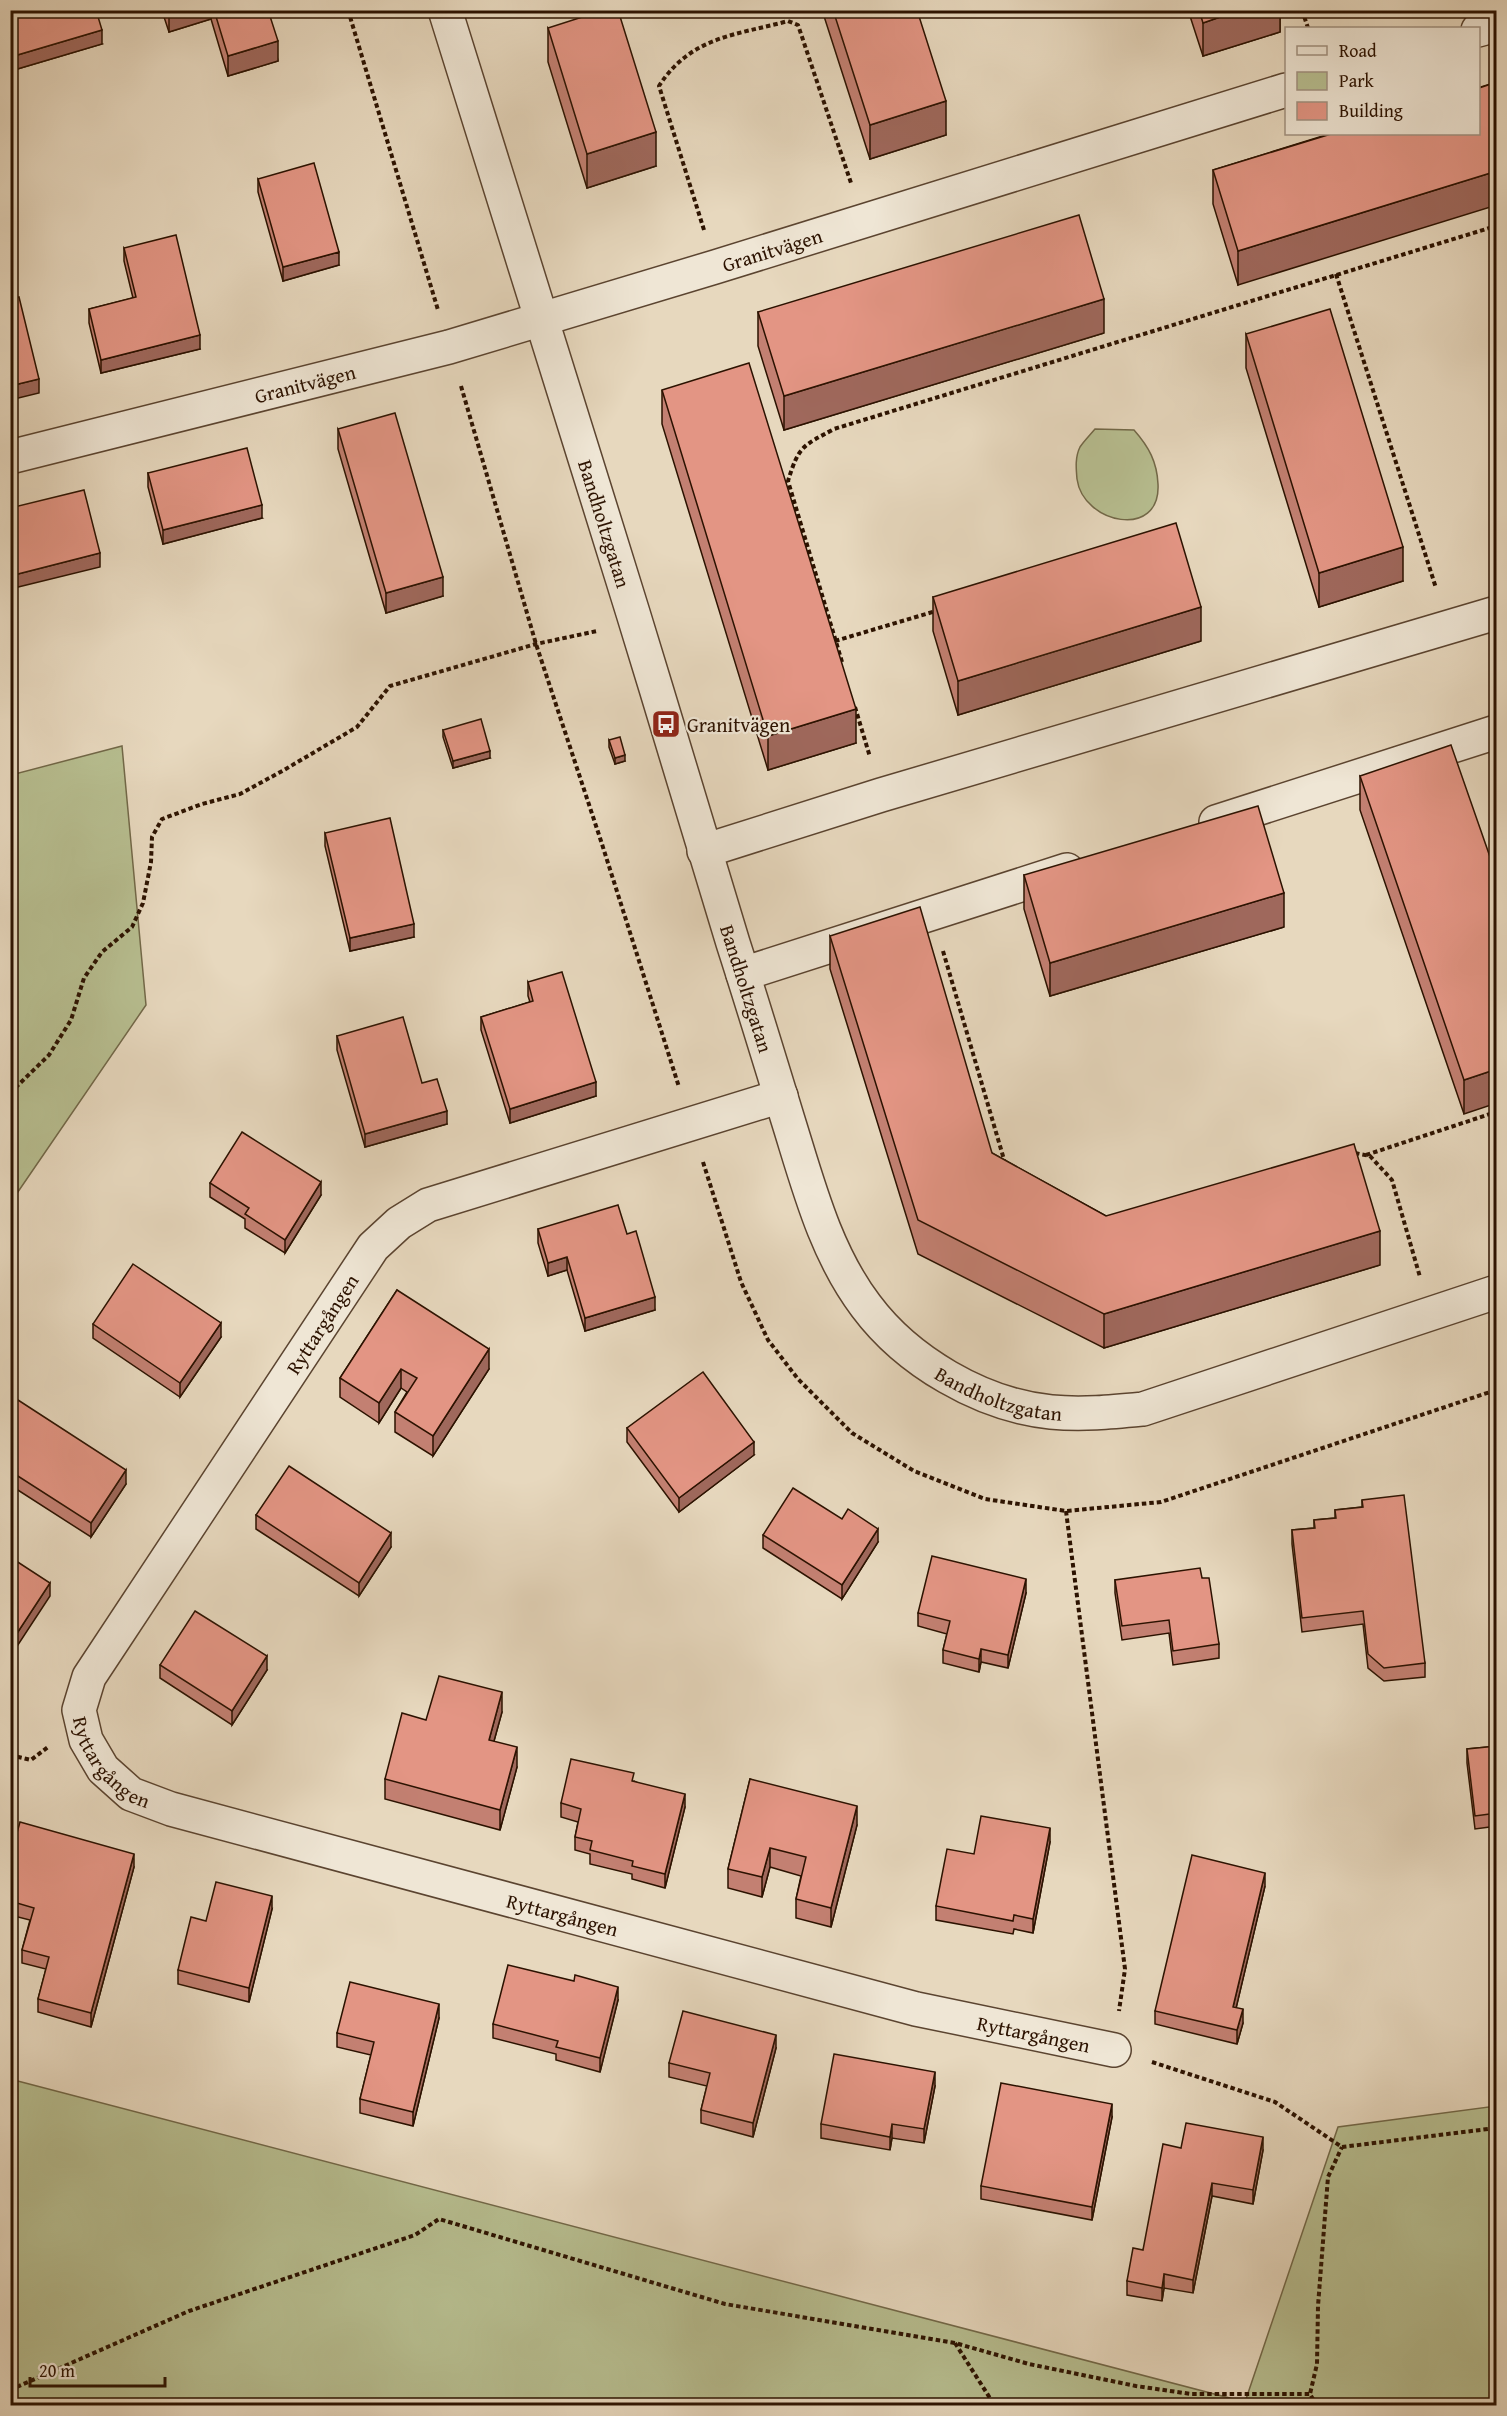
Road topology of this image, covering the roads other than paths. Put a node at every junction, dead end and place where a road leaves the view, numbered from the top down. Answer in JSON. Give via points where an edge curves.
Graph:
{"nodes":[{"id":1,"x":445,"y":10,"type":"edge"},
{"id":2,"x":1497,"y":25,"type":"edge"},
{"id":3,"x":1480,"y":30,"type":"edge"},
{"id":4,"x":1285,"y":91,"type":"edge"},
{"id":5,"x":540,"y":318,"type":"junction"},
{"id":6,"x":10,"y":457,"type":"edge"},
{"id":7,"x":1497,"y":613,"type":"edge"},
{"id":8,"x":1497,"y":732,"type":"edge"},
{"id":9,"x":1191,"y":830,"type":"edge"},
{"id":10,"x":704,"y":851,"type":"junction"},
{"id":11,"x":1090,"y":863,"type":"edge"},
{"id":12,"x":743,"y":974,"type":"junction"},
{"id":13,"x":781,"y":1096,"type":"junction"},
{"id":14,"x":1497,"y":1292,"type":"edge"},
{"id":15,"x":1114,"y":2050,"type":"road end"}],
"edges":[{"from":1,"to":5,"type":"street","name":"Bandholtzgatan"},
{"from":2,"to":3,"type":"street"},
{"from":4,"to":5,"type":"street","name":"Granitvägen"},
{"from":5,"to":6,"type":"street","name":"Granitvägen","via":[[449,347]]},
{"from":5,"to":10,"type":"street","name":"Bandholtzgatan"},
{"from":7,"to":10,"type":"street"},
{"from":8,"to":9,"type":"street"},
{"from":10,"to":12,"type":"street","name":"Bandholtzgatan"},
{"from":11,"to":12,"type":"street"},
{"from":12,"to":13,"type":"street","name":"Bandholtzgatan"},
{"from":13,"to":14,"type":"street","name":"Bandholtzgatan","via":[[834,1255],[865,1305],[894,1339],[924,1363],[956,1382],[1003,1401],[1046,1412],[1099,1414],[1143,1409]]},
{"from":13,"to":15,"type":"street","name":"Ryttargången","via":[[428,1205],[399,1223],[373,1247],[89,1677],[79,1710],[86,1740],[103,1769],[130,1794],[171,1809],[916,2008]]}]}
